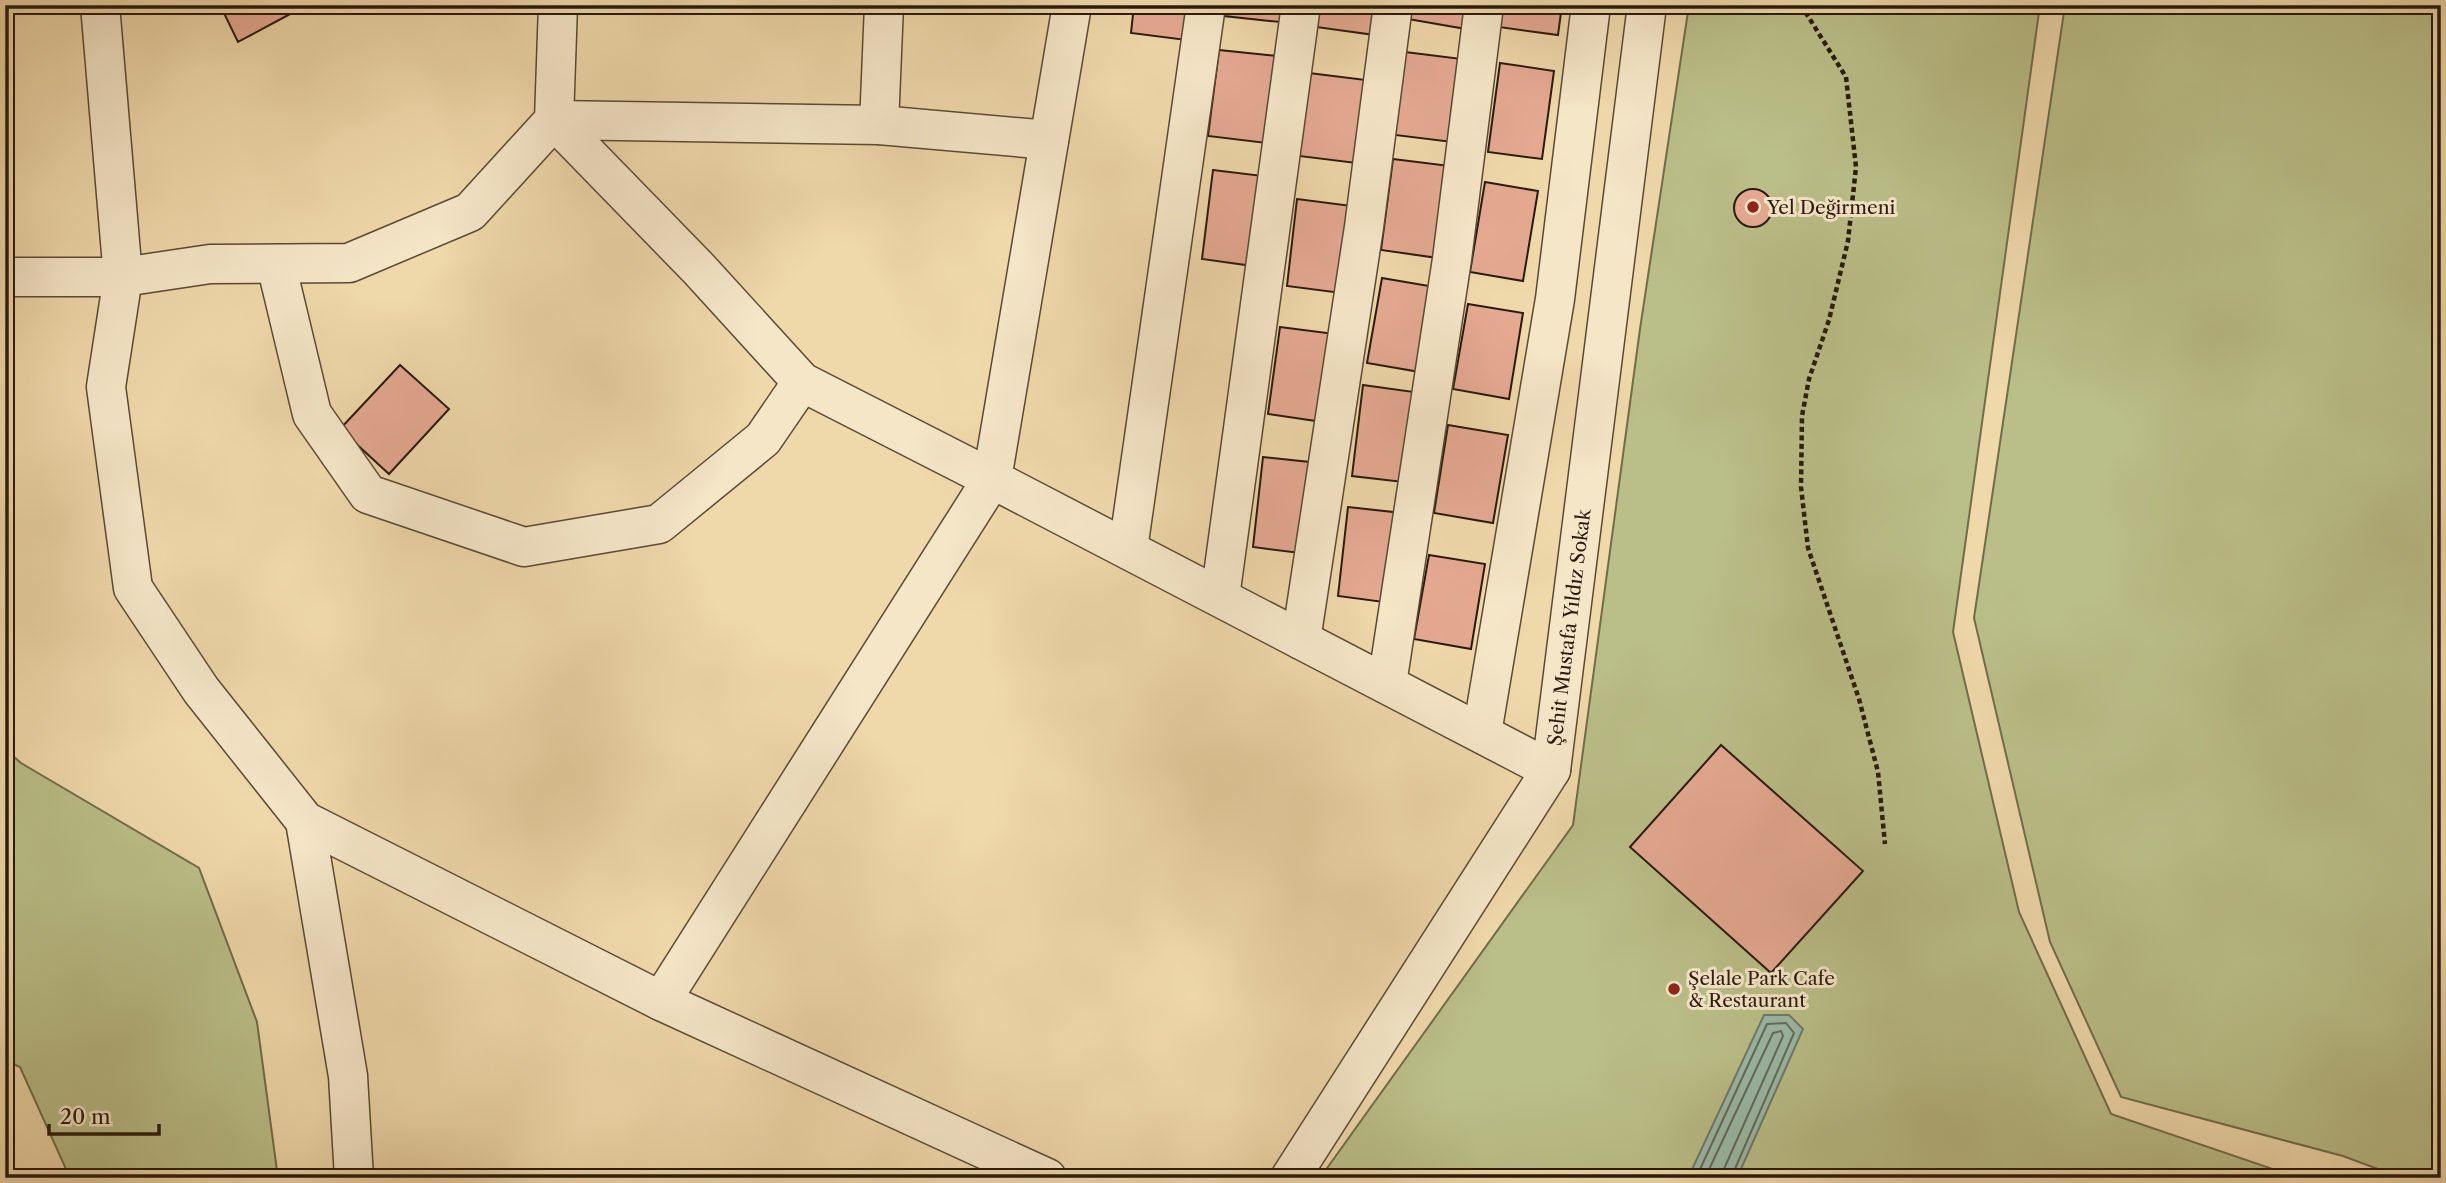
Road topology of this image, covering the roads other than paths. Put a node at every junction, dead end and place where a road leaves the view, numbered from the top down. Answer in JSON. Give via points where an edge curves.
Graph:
{"nodes":[{"id":1,"x":100,"y":5,"type":"edge"},
{"id":2,"x":558,"y":5,"type":"edge"},
{"id":3,"x":884,"y":5,"type":"edge"},
{"id":4,"x":1072,"y":5,"type":"edge"},
{"id":5,"x":1206,"y":5,"type":"edge"},
{"id":6,"x":1301,"y":5,"type":"edge"},
{"id":7,"x":1392,"y":5,"type":"edge"},
{"id":8,"x":1484,"y":5,"type":"edge"},
{"id":9,"x":1591,"y":5,"type":"edge"},
{"id":10,"x":1647,"y":5,"type":"edge"},
{"id":11,"x":554,"y":120,"type":"junction"},
{"id":12,"x":879,"y":125,"type":"junction"},
{"id":13,"x":1049,"y":140,"type":"junction"},
{"id":14,"x":276,"y":264,"type":"junction"},
{"id":15,"x":5,"y":277,"type":"edge"},
{"id":16,"x":123,"y":277,"type":"junction"},
{"id":17,"x":802,"y":382,"type":"junction"},
{"id":18,"x":992,"y":479,"type":"junction"},
{"id":19,"x":1128,"y":549,"type":"junction"},
{"id":20,"x":1220,"y":597,"type":"junction"},
{"id":21,"x":1301,"y":640,"type":"junction"},
{"id":22,"x":1387,"y":684,"type":"junction"},
{"id":23,"x":1482,"y":733,"type":"junction"},
{"id":24,"x":1551,"y":770,"type":"junction"},
{"id":25,"x":305,"y":821,"type":"junction"},
{"id":26,"x":661,"y":1001,"type":"junction"},
{"id":27,"x":354,"y":1178,"type":"edge"},
{"id":28,"x":1047,"y":1178,"type":"edge"},
{"id":29,"x":1290,"y":1178,"type":"edge"}],
"edges":[{"from":1,"to":16,"type":"street"},
{"from":2,"to":11,"type":"street"},
{"from":3,"to":12,"type":"street"},
{"from":4,"to":13,"type":"street"},
{"from":5,"to":19,"type":"street"},
{"from":6,"to":20,"type":"street"},
{"from":7,"to":21,"type":"street","via":[[1364,227]]},
{"from":8,"to":22,"type":"street","via":[[1452,259]]},
{"from":9,"to":23,"type":"street","via":[[1555,299]]},
{"from":10,"to":24,"type":"street","name":"Şehit Mustafa Yıldız Sokak"},
{"from":11,"to":12,"type":"street"},
{"from":11,"to":14,"type":"street","via":[[470,212],[349,263]]},
{"from":11,"to":17,"type":"street"},
{"from":12,"to":13,"type":"street"},
{"from":13,"to":18,"type":"street"},
{"from":14,"to":16,"type":"street","via":[[210,264]]},
{"from":14,"to":17,"type":"street","via":[[312,414],[368,494],[524,547],[659,524],[763,439]]},
{"from":15,"to":16,"type":"street"},
{"from":16,"to":25,"type":"street","via":[[107,387],[133,588],[201,690]]},
{"from":17,"to":18,"type":"street"},
{"from":18,"to":19,"type":"street"},
{"from":18,"to":26,"type":"street"},
{"from":19,"to":20,"type":"street"},
{"from":20,"to":21,"type":"street"},
{"from":21,"to":22,"type":"street"},
{"from":22,"to":23,"type":"street"},
{"from":23,"to":24,"type":"street"},
{"from":24,"to":29,"type":"street","name":"Şehit Mustafa Yıldız Sokak"},
{"from":25,"to":26,"type":"street"},
{"from":25,"to":27,"type":"street","via":[[348,1076]]},
{"from":26,"to":28,"type":"street"}]}
